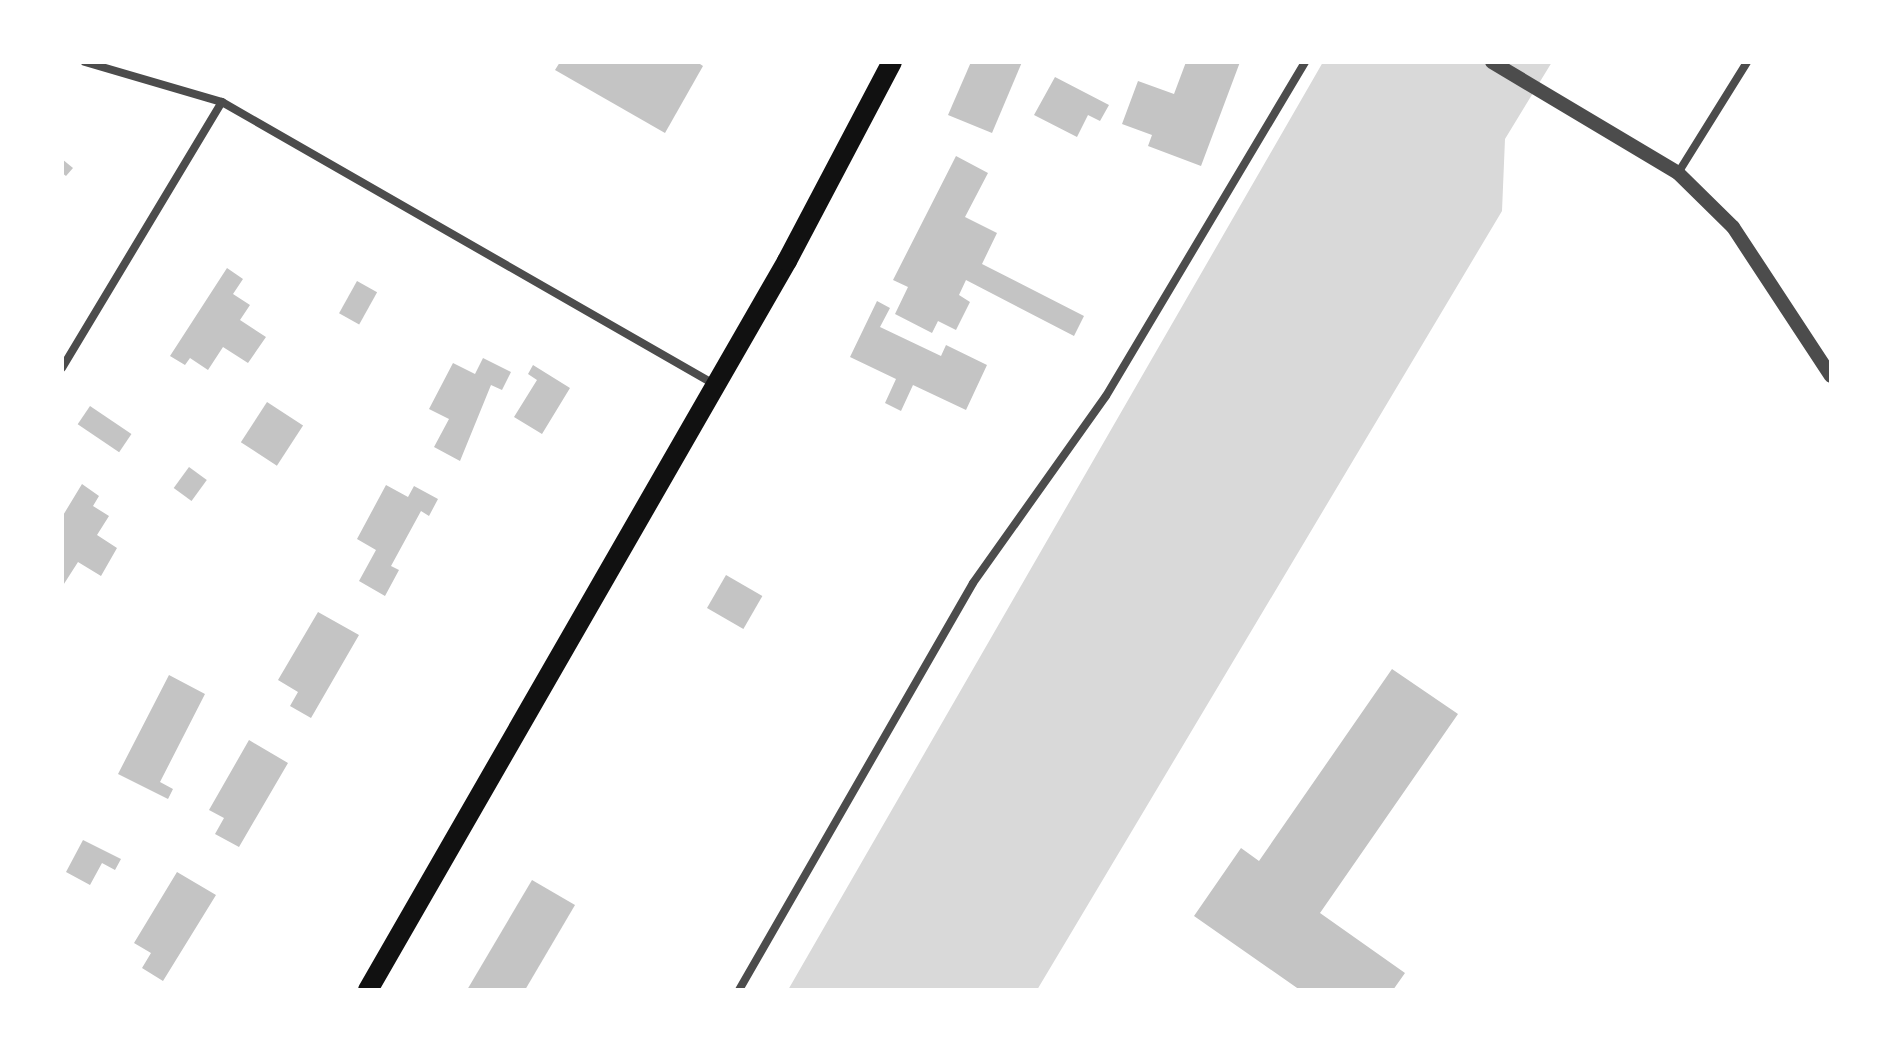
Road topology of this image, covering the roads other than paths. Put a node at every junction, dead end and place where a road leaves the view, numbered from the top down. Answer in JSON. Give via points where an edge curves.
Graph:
{"nodes":[{"id":1,"x":85,"y":62,"type":"edge"},
{"id":2,"x":892,"y":62,"type":"edge"},
{"id":3,"x":1305,"y":62,"type":"edge"},
{"id":4,"x":1492,"y":62,"type":"edge"},
{"id":5,"x":1747,"y":62,"type":"edge"},
{"id":6,"x":222,"y":102,"type":"junction"},
{"id":7,"x":1678,"y":173,"type":"junction"},
{"id":8,"x":62,"y":368,"type":"edge"},
{"id":9,"x":1831,"y":376,"type":"edge"},
{"id":10,"x":712,"y":383,"type":"junction"},
{"id":11,"x":368,"y":990,"type":"edge"},
{"id":12,"x":739,"y":990,"type":"edge"}],
"edges":[{"from":1,"to":6,"type":"street"},
{"from":2,"to":10,"type":"main road","via":[[787,261]]},
{"from":3,"to":12,"type":"street","via":[[1106,396],[973,583]]},
{"from":4,"to":7,"type":"street"},
{"from":5,"to":7,"type":"street"},
{"from":6,"to":8,"type":"street"},
{"from":6,"to":10,"type":"street"},
{"from":7,"to":9,"type":"street","via":[[1733,227]]},
{"from":10,"to":11,"type":"main road"}]}
